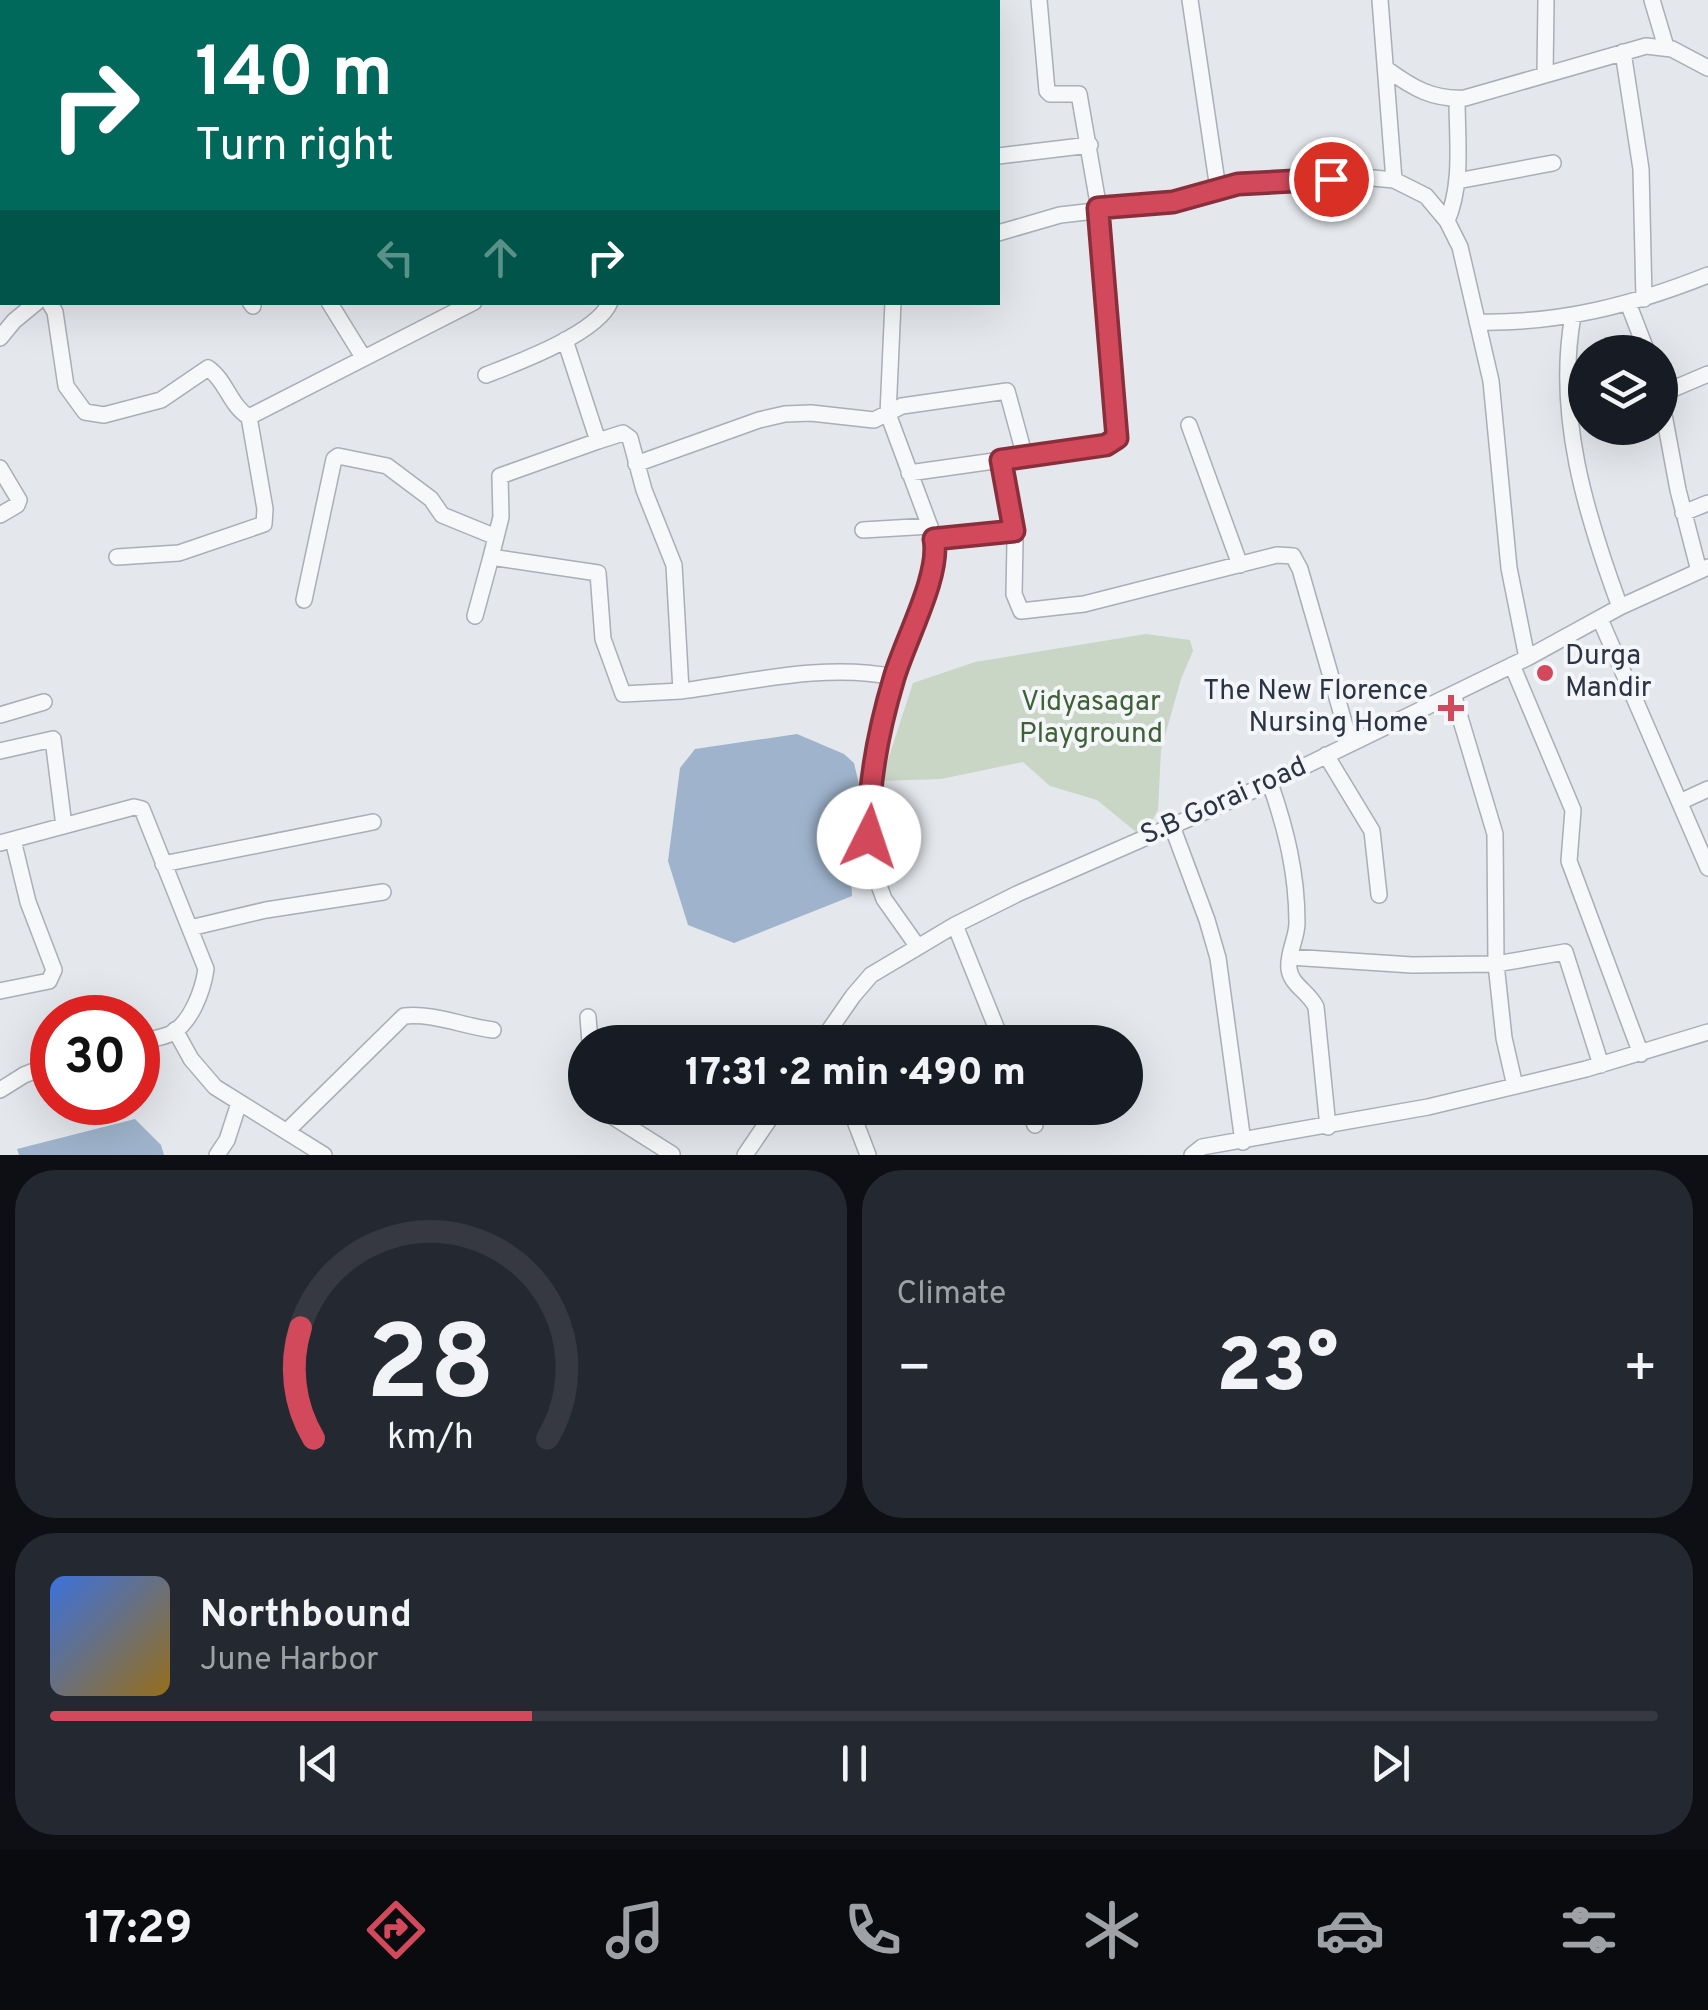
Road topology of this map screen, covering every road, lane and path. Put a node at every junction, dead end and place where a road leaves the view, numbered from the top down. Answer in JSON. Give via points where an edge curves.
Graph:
{"nodes":[{"id":1,"x":1039,"y":0,"type":"edge"},
{"id":2,"x":1190,"y":0,"type":"edge"},
{"id":3,"x":1380,"y":0,"type":"edge"},
{"id":4,"x":1546,"y":0,"type":"edge"},
{"id":5,"x":1652,"y":0,"type":"edge"},
{"id":6,"x":1666,"y":48,"type":"junction"},
{"id":7,"x":1623,"y":52,"type":"junction"},
{"id":8,"x":1708,"y":68,"type":"edge"},
{"id":9,"x":1388,"y":70,"type":"junction"},
{"id":10,"x":1545,"y":75,"type":"junction"},
{"id":11,"x":1457,"y":99,"type":"junction"},
{"id":12,"x":1090,"y":145,"type":"junction"},
{"id":13,"x":1000,"y":156,"type":"edge"},
{"id":14,"x":1553,"y":163,"type":"dead end"},
{"id":15,"x":1394,"y":180,"type":"junction"},
{"id":16,"x":1457,"y":182,"type":"junction"},
{"id":17,"x":1218,"y":189,"type":"junction"},
{"id":18,"x":1098,"y":208,"type":"junction"},
{"id":19,"x":1446,"y":220,"type":"junction"},
{"id":20,"x":1000,"y":232,"type":"edge"},
{"id":21,"x":1708,"y":275,"type":"edge"},
{"id":22,"x":1636,"y":301,"type":"junction"},
{"id":23,"x":33,"y":305,"type":"edge"},
{"id":24,"x":50,"y":305,"type":"edge"},
{"id":25,"x":330,"y":305,"type":"edge"},
{"id":26,"x":468,"y":305,"type":"edge"},
{"id":27,"x":609,"y":305,"type":"edge"},
{"id":28,"x":892,"y":305,"type":"edge"},
{"id":29,"x":1573,"y":316,"type":"junction"},
{"id":30,"x":1478,"y":322,"type":"junction"},
{"id":31,"x":1643,"y":335,"type":"edge"},
{"id":32,"x":0,"y":338,"type":"edge"},
{"id":33,"x":565,"y":340,"type":"junction"},
{"id":34,"x":363,"y":358,"type":"junction"},
{"id":35,"x":486,"y":374,"type":"dead end"},
{"id":36,"x":1708,"y":374,"type":"edge"},
{"id":37,"x":1678,"y":386,"type":"edge"},
{"id":38,"x":888,"y":414,"type":"junction"},
{"id":39,"x":249,"y":417,"type":"junction"},
{"id":40,"x":1189,"y":424,"type":"dead end"},
{"id":41,"x":598,"y":441,"type":"junction"},
{"id":42,"x":1670,"y":445,"type":"edge"},
{"id":43,"x":1025,"y":457,"type":"junction"},
{"id":44,"x":1001,"y":460,"type":"junction"},
{"id":45,"x":636,"y":464,"type":"junction"},
{"id":46,"x":0,"y":468,"type":"edge"},
{"id":47,"x":909,"y":473,"type":"junction"},
{"id":48,"x":1708,"y":503,"type":"edge"},
{"id":49,"x":1683,"y":512,"type":"junction"},
{"id":50,"x":0,"y":515,"type":"edge"},
{"id":51,"x":863,"y":530,"type":"dead end"},
{"id":52,"x":1014,"y":531,"type":"junction"},
{"id":53,"x":932,"y":532,"type":"junction"},
{"id":54,"x":496,"y":537,"type":"junction"},
{"id":55,"x":117,"y":556,"type":"dead end"},
{"id":56,"x":491,"y":557,"type":"junction"},
{"id":57,"x":1240,"y":565,"type":"junction"},
{"id":58,"x":1703,"y":569,"type":"edge"},
{"id":59,"x":304,"y":600,"type":"dead end"},
{"id":60,"x":1620,"y":607,"type":"junction"},
{"id":61,"x":475,"y":616,"type":"dead end"},
{"id":62,"x":1600,"y":619,"type":"junction"},
{"id":63,"x":1520,"y":661,"type":"junction"},
{"id":64,"x":894,"y":677,"type":"junction"},
{"id":65,"x":681,"y":691,"type":"junction"},
{"id":66,"x":1453,"y":694,"type":"junction"},
{"id":67,"x":44,"y":702,"type":"dead end"},
{"id":68,"x":0,"y":715,"type":"edge"},
{"id":69,"x":1350,"y":744,"type":"junction"},
{"id":70,"x":0,"y":751,"type":"edge"},
{"id":71,"x":1326,"y":755,"type":"junction"},
{"id":72,"x":1270,"y":782,"type":"junction"},
{"id":73,"x":1708,"y":789,"type":"edge"},
{"id":74,"x":1682,"y":801,"type":"junction"},
{"id":75,"x":373,"y":822,"type":"dead end"},
{"id":76,"x":64,"y":826,"type":"junction"},
{"id":77,"x":1172,"y":826,"type":"junction"},
{"id":78,"x":6,"y":841,"type":"edge"},
{"id":79,"x":163,"y":864,"type":"junction"},
{"id":80,"x":1708,"y":868,"type":"edge"},
{"id":81,"x":383,"y":892,"type":"dead end"},
{"id":82,"x":1379,"y":896,"type":"dead end"},
{"id":83,"x":955,"y":925,"type":"junction"},
{"id":84,"x":190,"y":928,"type":"junction"},
{"id":85,"x":918,"y":947,"type":"junction"},
{"id":86,"x":1290,"y":957,"type":"junction"},
{"id":87,"x":1496,"y":964,"type":"junction"},
{"id":88,"x":0,"y":990,"type":"edge"},
{"id":89,"x":588,"y":1017,"type":"dead end"},
{"id":90,"x":589,"y":1025,"type":"edge"},
{"id":91,"x":836,"y":1025,"type":"edge"},
{"id":92,"x":995,"y":1025,"type":"edge"},
{"id":93,"x":175,"y":1030,"type":"junction"},
{"id":94,"x":493,"y":1030,"type":"dead end"},
{"id":95,"x":1708,"y":1032,"type":"edge"},
{"id":96,"x":160,"y":1035,"type":"edge"},
{"id":97,"x":1641,"y":1054,"type":"junction"},
{"id":98,"x":1601,"y":1065,"type":"junction"},
{"id":99,"x":30,"y":1073,"type":"edge"},
{"id":100,"x":1514,"y":1086,"type":"junction"},
{"id":101,"x":0,"y":1090,"type":"edge"},
{"id":102,"x":239,"y":1103,"type":"junction"},
{"id":103,"x":624,"y":1125,"type":"edge"},
{"id":104,"x":765,"y":1125,"type":"edge"},
{"id":105,"x":857,"y":1125,"type":"edge"},
{"id":106,"x":1328,"y":1126,"type":"junction"},
{"id":107,"x":288,"y":1130,"type":"junction"},
{"id":108,"x":1243,"y":1142,"type":"junction"},
{"id":109,"x":216,"y":1155,"type":"edge"},
{"id":110,"x":324,"y":1155,"type":"edge"},
{"id":111,"x":672,"y":1155,"type":"edge"},
{"id":112,"x":683,"y":1155,"type":"edge"},
{"id":113,"x":744,"y":1155,"type":"edge"},
{"id":114,"x":868,"y":1155,"type":"edge"},
{"id":115,"x":1192,"y":1155,"type":"edge"}],
"edges":[{"from":1,"to":12,"type":"street","via":[[1047,91],[1079,94]]},
{"from":2,"to":17,"type":"street"},
{"from":3,"to":9,"type":"street"},
{"from":4,"to":10,"type":"street"},
{"from":5,"to":6,"type":"street"},
{"from":6,"to":7,"type":"street"},
{"from":6,"to":8,"type":"street"},
{"from":7,"to":10,"type":"street"},
{"from":7,"to":22,"type":"street","via":[[1641,168]]},
{"from":9,"to":11,"type":"street","via":[[1430,96]]},
{"from":9,"to":15,"type":"street"},
{"from":10,"to":11,"type":"street"},
{"from":11,"to":16,"type":"street"},
{"from":12,"to":13,"type":"street"},
{"from":12,"to":18,"type":"street"},
{"from":14,"to":16,"type":"street"},
{"from":15,"to":17,"type":"street"},
{"from":15,"to":19,"type":"street","via":[[1426,196]]},
{"from":16,"to":19,"type":"street"},
{"from":17,"to":18,"type":"street","via":[[1173,202]]},
{"from":18,"to":20,"type":"street"},
{"from":18,"to":43,"type":"street","via":[[1118,434],[1106,445]]},
{"from":19,"to":30,"type":"street","via":[[1460,247]]},
{"from":21,"to":22,"type":"street"},
{"from":22,"to":29,"type":"street"},
{"from":22,"to":31,"type":"street"},
{"from":23,"to":32,"type":"street"},
{"from":24,"to":39,"type":"street","via":[[66,386],[85,412],[104,415],[161,400],[208,368]]},
{"from":25,"to":34,"type":"street"},
{"from":26,"to":34,"type":"street"},
{"from":27,"to":33,"type":"street"},
{"from":28,"to":38,"type":"street"},
{"from":29,"to":30,"type":"street"},
{"from":29,"to":60,"type":"street","via":[[1566,370],[1584,502]]},
{"from":30,"to":63,"type":"street","via":[[1491,381]]},
{"from":33,"to":35,"type":"street"},
{"from":33,"to":41,"type":"street"},
{"from":34,"to":39,"type":"street"},
{"from":36,"to":37,"type":"street"},
{"from":38,"to":43,"type":"street","via":[[902,406],[1007,391]]},
{"from":38,"to":45,"type":"street","via":[[874,420],[785,414]]},
{"from":38,"to":47,"type":"street"},
{"from":39,"to":55,"type":"street","via":[[264,524],[179,554]]},
{"from":40,"to":57,"type":"street"},
{"from":41,"to":45,"type":"street","via":[[627,434]]},
{"from":41,"to":54,"type":"street","via":[[500,476]]},
{"from":42,"to":49,"type":"street"},
{"from":43,"to":44,"type":"street"},
{"from":44,"to":47,"type":"street"},
{"from":44,"to":52,"type":"street"},
{"from":45,"to":65,"type":"street","via":[[674,566]]},
{"from":46,"to":50,"type":"street","via":[[19,500]]},
{"from":47,"to":53,"type":"street"},
{"from":48,"to":49,"type":"street"},
{"from":49,"to":58,"type":"street"},
{"from":51,"to":53,"type":"street"},
{"from":52,"to":53,"type":"street"},
{"from":52,"to":57,"type":"street","via":[[1014,594],[1017,607],[1028,612]]},
{"from":53,"to":64,"type":"street","via":[[935,563]]},
{"from":54,"to":56,"type":"street"},
{"from":54,"to":59,"type":"street","via":[[442,515],[432,499],[387,466],[338,456]]},
{"from":56,"to":61,"type":"street"},
{"from":56,"to":65,"type":"street","via":[[598,573],[604,639],[620,691]]},
{"from":57,"to":69,"type":"street","via":[[1286,554],[1297,561]]},
{"from":58,"to":60,"type":"street","name":"S.B Gorai road"},
{"from":60,"to":62,"type":"street","name":"S.B Gorai road"},
{"from":62,"to":63,"type":"street","name":"S.B Gorai road"},
{"from":62,"to":74,"type":"street"},
{"from":63,"to":66,"type":"street","name":"S.B Gorai road"},
{"from":63,"to":97,"type":"street","via":[[1572,810],[1569,861]]},
{"from":64,"to":65,"type":"street","via":[[826,672]]},
{"from":64,"to":85,"type":"street","via":[[869,816],[870,858],[884,900]]},
{"from":66,"to":69,"type":"street","name":"S.B Gorai road"},
{"from":66,"to":87,"type":"street","via":[[1494,834]]},
{"from":67,"to":68,"type":"street"},
{"from":69,"to":71,"type":"street","name":"S.B Gorai road"},
{"from":70,"to":76,"type":"street","via":[[53,740]]},
{"from":71,"to":72,"type":"street","name":"S.B Gorai road"},
{"from":71,"to":82,"type":"street","via":[[1372,831]]},
{"from":72,"to":77,"type":"street","name":"S.B Gorai road"},
{"from":72,"to":86,"type":"street","via":[[1292,850],[1297,923]]},
{"from":73,"to":74,"type":"street"},
{"from":74,"to":80,"type":"street"},
{"from":75,"to":79,"type":"street"},
{"from":76,"to":78,"type":"street"},
{"from":76,"to":79,"type":"street","via":[[139,806]]},
{"from":77,"to":83,"type":"street","name":"S.B Gorai road"},
{"from":77,"to":108,"type":"street","via":[[1218,958]]},
{"from":78,"to":88,"type":"street","via":[[54,970],[48,981]]},
{"from":79,"to":84,"type":"street"},
{"from":81,"to":84,"type":"street"},
{"from":83,"to":85,"type":"street","name":"S.B Gorai road"},
{"from":83,"to":92,"type":"street"},
{"from":84,"to":93,"type":"street","via":[[205,977],[187,1019]]},
{"from":85,"to":91,"type":"street","name":"S.B Gorai road","via":[[871,976]]},
{"from":86,"to":87,"type":"street"},
{"from":86,"to":106,"type":"street","via":[[1293,981],[1316,1007]]},
{"from":87,"to":98,"type":"street","via":[[1565,952]]},
{"from":87,"to":100,"type":"street"},
{"from":89,"to":90,"type":"street"},
{"from":93,"to":96,"type":"street"},
{"from":93,"to":102,"type":"street","via":[[208,1080]]},
{"from":94,"to":107,"type":"street","via":[[427,1014],[404,1016]]},
{"from":95,"to":97,"type":"street"},
{"from":97,"to":98,"type":"street"},
{"from":98,"to":100,"type":"street"},
{"from":99,"to":101,"type":"street"},
{"from":100,"to":106,"type":"street"},
{"from":102,"to":107,"type":"street"},
{"from":102,"to":109,"type":"street"},
{"from":103,"to":111,"type":"street"},
{"from":104,"to":113,"type":"street"},
{"from":105,"to":114,"type":"street"},
{"from":106,"to":108,"type":"street"},
{"from":107,"to":110,"type":"street"},
{"from":108,"to":115,"type":"street","via":[[1202,1147]]},
{"from":111,"to":112,"type":"street"}]}
